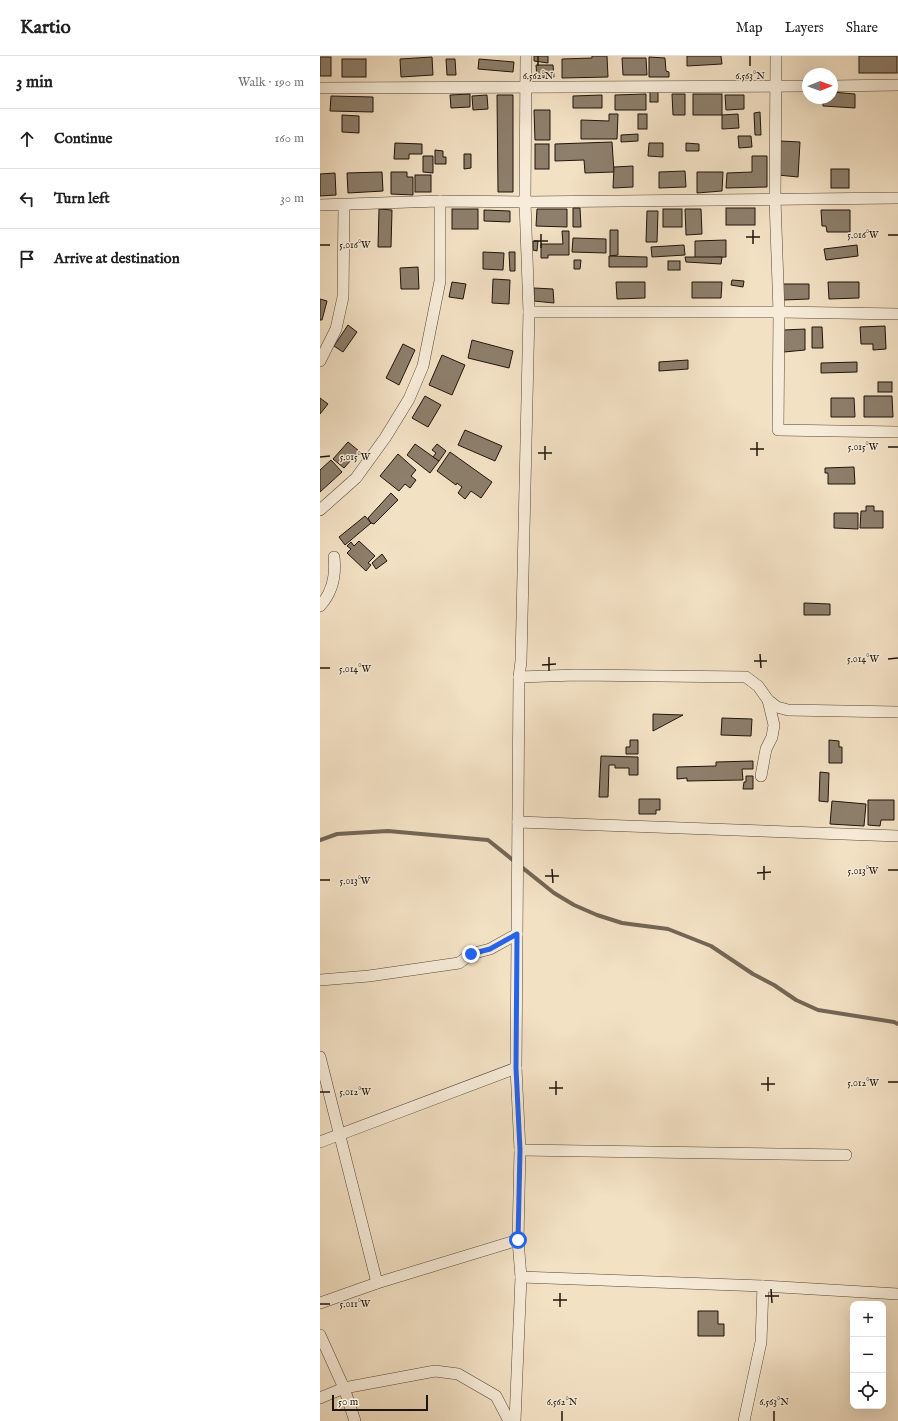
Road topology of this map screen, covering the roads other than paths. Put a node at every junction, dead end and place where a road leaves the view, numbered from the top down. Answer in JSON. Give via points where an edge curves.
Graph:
{"nodes":[{"id":1,"x":526,"y":56,"type":"edge"},
{"id":2,"x":776,"y":56,"type":"edge"},
{"id":3,"x":898,"y":85,"type":"edge"},
{"id":4,"x":802,"y":86,"type":"edge"},
{"id":5,"x":838,"y":86,"type":"edge"},
{"id":6,"x":526,"y":87,"type":"junction"},
{"id":7,"x":775,"y":87,"type":"junction"},
{"id":8,"x":320,"y":88,"type":"edge"},
{"id":9,"x":898,"y":198,"type":"edge"},
{"id":10,"x":775,"y":200,"type":"junction"},
{"id":11,"x":440,"y":201,"type":"junction"},
{"id":12,"x":525,"y":202,"type":"junction"},
{"id":13,"x":320,"y":205,"type":"edge"},
{"id":14,"x":344,"y":205,"type":"junction"},
{"id":15,"x":529,"y":312,"type":"junction"},
{"id":16,"x":779,"y":312,"type":"junction"},
{"id":17,"x":898,"y":314,"type":"edge"},
{"id":18,"x":320,"y":361,"type":"edge"},
{"id":19,"x":898,"y":432,"type":"edge"},
{"id":20,"x":320,"y":510,"type":"edge"},
{"id":21,"x":334,"y":557,"type":"dead end"},
{"id":22,"x":320,"y":606,"type":"edge"},
{"id":23,"x":519,"y":677,"type":"junction"},
{"id":24,"x":768,"y":700,"type":"junction"},
{"id":25,"x":898,"y":712,"type":"edge"},
{"id":26,"x":761,"y":776,"type":"dead end"},
{"id":27,"x":518,"y":822,"type":"junction"},
{"id":28,"x":898,"y":836,"type":"edge"},
{"id":29,"x":517,"y":934,"type":"junction"},
{"id":30,"x":320,"y":980,"type":"edge"},
{"id":31,"x":320,"y":1057,"type":"edge"},
{"id":32,"x":516,"y":1068,"type":"junction"},
{"id":33,"x":340,"y":1136,"type":"junction"},
{"id":34,"x":320,"y":1142,"type":"edge"},
{"id":35,"x":520,"y":1150,"type":"junction"},
{"id":36,"x":846,"y":1155,"type":"dead end"},
{"id":37,"x":518,"y":1240,"type":"junction"},
{"id":38,"x":521,"y":1277,"type":"junction"},
{"id":39,"x":377,"y":1283,"type":"junction"},
{"id":40,"x":763,"y":1286,"type":"junction"},
{"id":41,"x":898,"y":1294,"type":"edge"},
{"id":42,"x":320,"y":1303,"type":"edge"},
{"id":43,"x":320,"y":1335,"type":"edge"},
{"id":44,"x":344,"y":1388,"type":"junction"},
{"id":45,"x":320,"y":1398,"type":"edge"},
{"id":46,"x":355,"y":1421,"type":"edge"},
{"id":47,"x":509,"y":1421,"type":"edge"},
{"id":48,"x":515,"y":1421,"type":"edge"},
{"id":49,"x":744,"y":1421,"type":"edge"}],
"edges":[{"from":1,"to":6,"type":"street"},
{"from":2,"to":7,"type":"street"},
{"from":3,"to":5,"type":"street"},
{"from":4,"to":7,"type":"street"},
{"from":6,"to":7,"type":"street"},
{"from":6,"to":8,"type":"street"},
{"from":6,"to":12,"type":"street"},
{"from":7,"to":10,"type":"street"},
{"from":9,"to":10,"type":"street"},
{"from":10,"to":12,"type":"street"},
{"from":10,"to":16,"type":"street"},
{"from":11,"to":12,"type":"street"},
{"from":11,"to":14,"type":"street"},
{"from":11,"to":20,"type":"street","via":[[440,281],[423,366],[409,399],[385,438],[356,478]]},
{"from":12,"to":15,"type":"street"},
{"from":13,"to":14,"type":"street"},
{"from":14,"to":18,"type":"street","via":[[343,297],[336,329]]},
{"from":15,"to":16,"type":"street"},
{"from":15,"to":23,"type":"street"},
{"from":16,"to":17,"type":"street"},
{"from":16,"to":19,"type":"street","via":[[778,430]]},
{"from":21,"to":22,"type":"street","via":[[336,571],[332,587]]},
{"from":23,"to":24,"type":"street","via":[[746,677],[758,686]]},
{"from":23,"to":27,"type":"street"},
{"from":24,"to":25,"type":"street","via":[[776,707],[788,710]]},
{"from":24,"to":26,"type":"street","via":[[774,725]]},
{"from":27,"to":28,"type":"street"},
{"from":27,"to":29,"type":"street"},
{"from":29,"to":30,"type":"street","via":[[490,949],[471,954],[459,963]]},
{"from":29,"to":32,"type":"street"},
{"from":31,"to":33,"type":"street"},
{"from":32,"to":33,"type":"street"},
{"from":32,"to":35,"type":"street"},
{"from":33,"to":34,"type":"street"},
{"from":33,"to":39,"type":"street"},
{"from":35,"to":36,"type":"street"},
{"from":35,"to":37,"type":"street"},
{"from":37,"to":38,"type":"street"},
{"from":37,"to":39,"type":"street"},
{"from":38,"to":40,"type":"street"},
{"from":38,"to":48,"type":"street"},
{"from":39,"to":42,"type":"street"},
{"from":40,"to":41,"type":"street"},
{"from":40,"to":49,"type":"street","via":[[760,1342]]},
{"from":43,"to":44,"type":"street"},
{"from":44,"to":45,"type":"street"},
{"from":44,"to":46,"type":"street"},
{"from":44,"to":47,"type":"street","via":[[435,1371],[458,1374],[496,1396]]}]}
